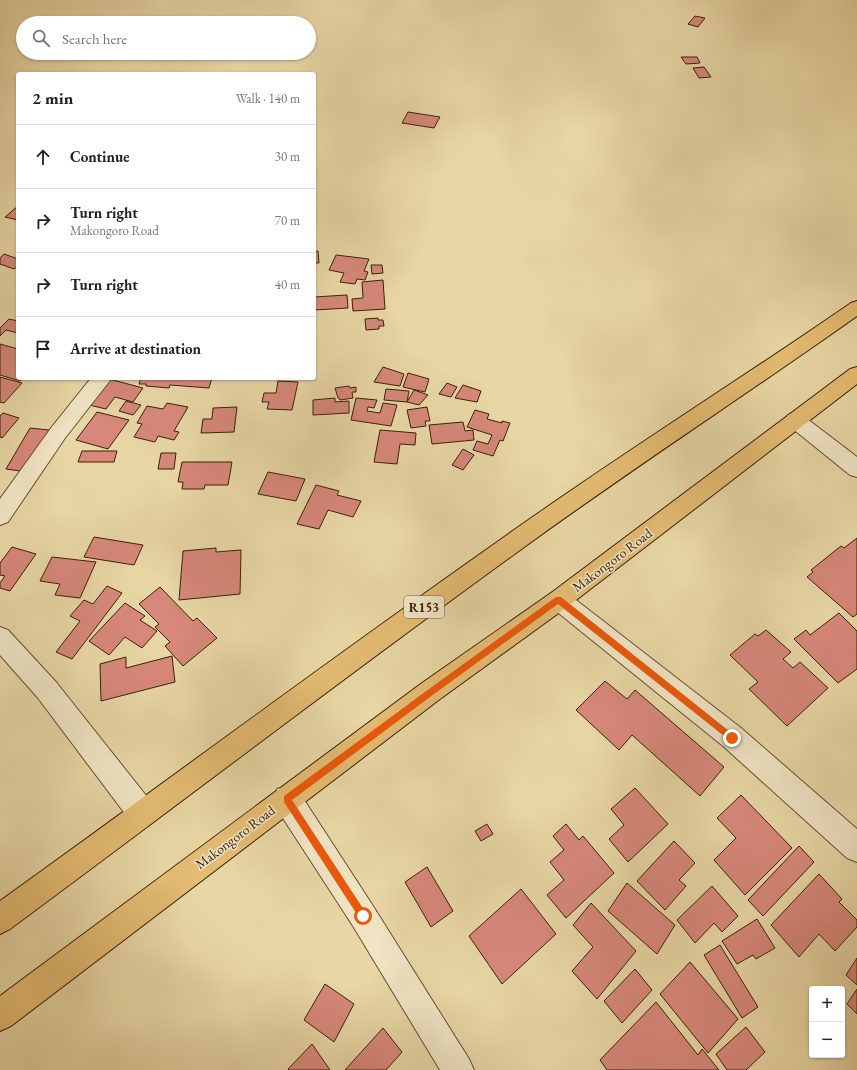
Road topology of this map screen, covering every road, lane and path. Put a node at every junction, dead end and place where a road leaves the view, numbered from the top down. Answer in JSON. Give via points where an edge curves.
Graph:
{"nodes":[{"id":1,"x":857,"y":307,"type":"edge"},
{"id":2,"x":857,"y":374,"type":"edge"},
{"id":3,"x":100,"y":380,"type":"edge"},
{"id":4,"x":795,"y":420,"type":"junction"},
{"id":5,"x":857,"y":469,"type":"edge"},
{"id":6,"x":0,"y":516,"type":"edge"},
{"id":7,"x":559,"y":600,"type":"junction"},
{"id":8,"x":0,"y":638,"type":"edge"},
{"id":9,"x":287,"y":799,"type":"junction"},
{"id":10,"x":142,"y":813,"type":"junction"},
{"id":11,"x":857,"y":848,"type":"edge"},
{"id":12,"x":0,"y":919,"type":"edge"},
{"id":13,"x":0,"y":1015,"type":"edge"},
{"id":14,"x":458,"y":1070,"type":"edge"}],
"edges":[{"from":1,"to":10,"type":"main road","number":"R153","via":[[508,546]]},
{"from":2,"to":4,"type":"main road","name":"Makongoro Road"},
{"from":3,"to":6,"type":"street","via":[[58,433]]},
{"from":4,"to":5,"type":"street"},
{"from":4,"to":7,"type":"main road","name":"Makongoro Road"},
{"from":7,"to":9,"type":"main road","name":"Makongoro Road","via":[[431,691]]},
{"from":7,"to":11,"type":"street","via":[[732,738]]},
{"from":8,"to":10,"type":"street","via":[[47,690]]},
{"from":9,"to":13,"type":"main road","name":"Makongoro Road"},
{"from":9,"to":14,"type":"street"},
{"from":10,"to":12,"type":"main road","number":"R153"}]}
